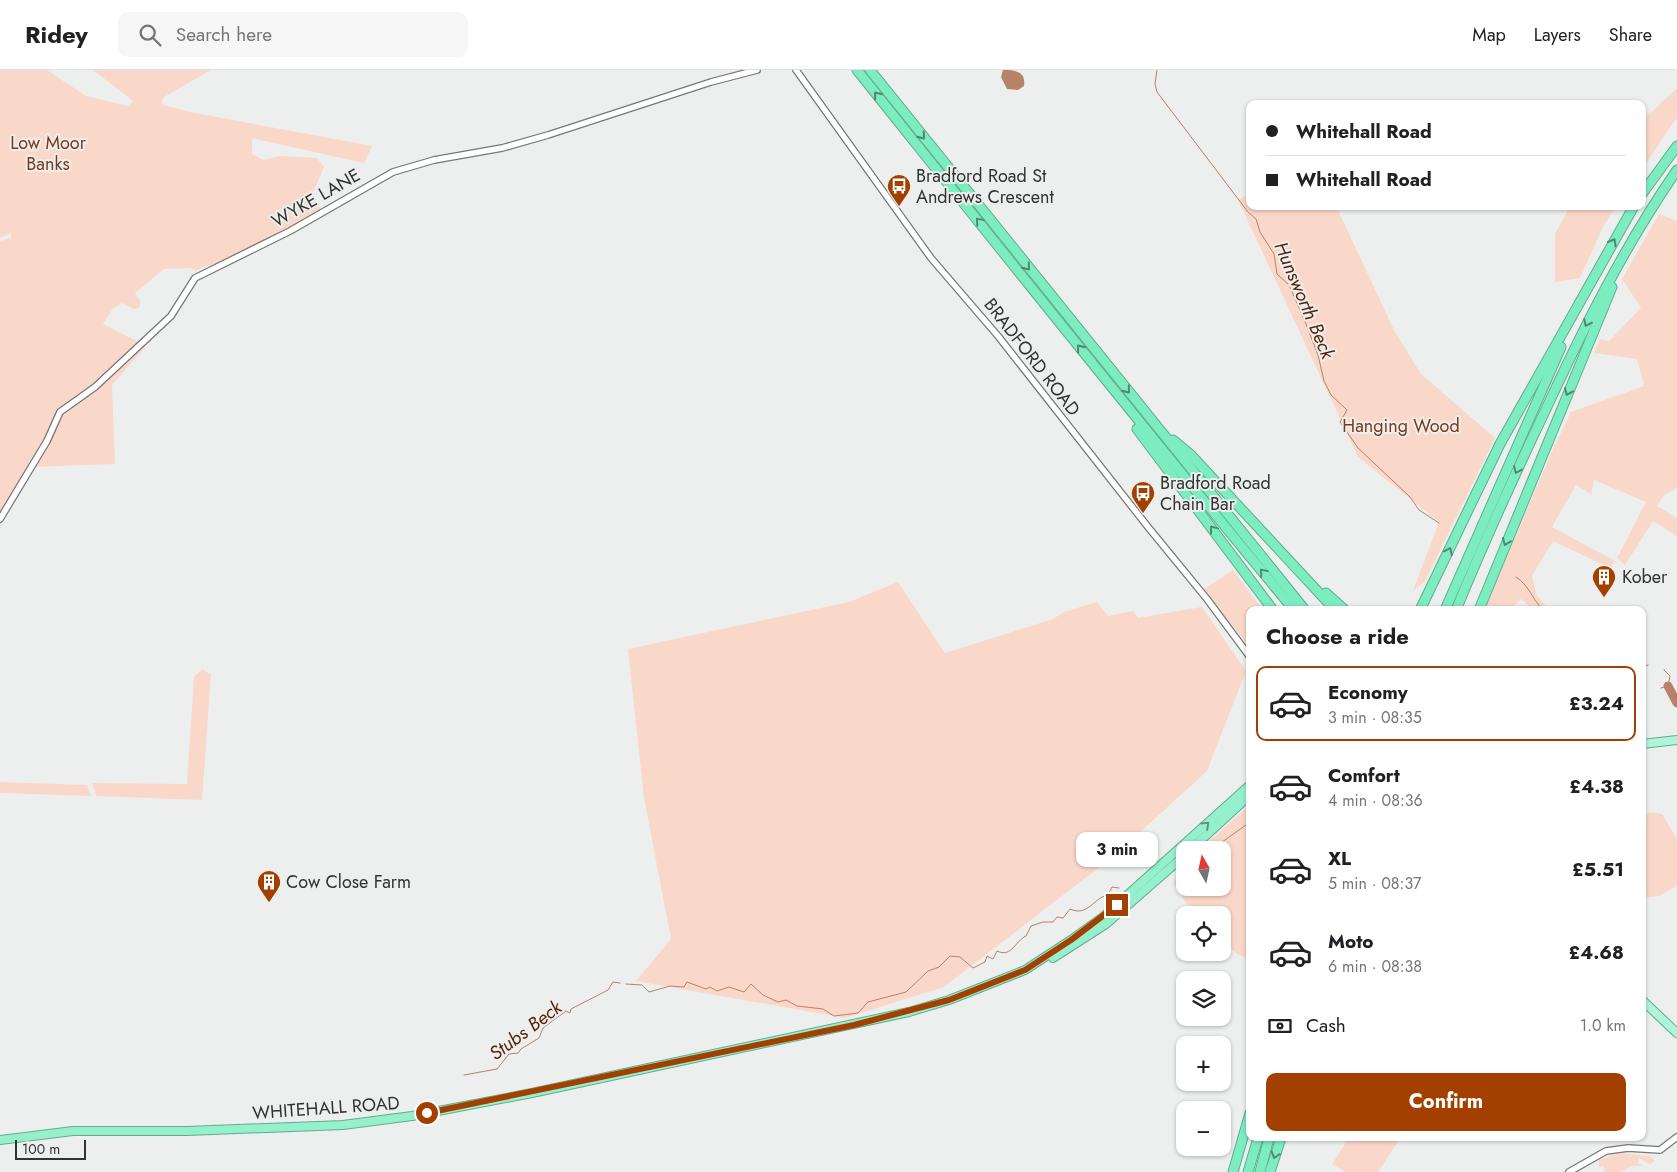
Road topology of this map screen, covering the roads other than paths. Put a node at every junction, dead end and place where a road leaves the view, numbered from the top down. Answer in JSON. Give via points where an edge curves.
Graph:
{"nodes":[{"id":1,"x":757,"y":70,"type":"edge"},
{"id":2,"x":796,"y":70,"type":"edge"},
{"id":3,"x":857,"y":70,"type":"edge"},
{"id":4,"x":870,"y":70,"type":"edge"},
{"id":5,"x":1677,"y":146,"type":"edge"},
{"id":6,"x":1677,"y":170,"type":"edge"},
{"id":7,"x":1646,"y":189,"type":"edge"},
{"id":8,"x":1632,"y":210,"type":"edge"},
{"id":9,"x":1636,"y":235,"type":"junction"},
{"id":10,"x":1592,"y":279,"type":"junction"},
{"id":11,"x":1110,"y":387,"type":"junction"},
{"id":12,"x":1154,"y":424,"type":"junction"},
{"id":13,"x":0,"y":519,"type":"edge"},
{"id":14,"x":1296,"y":566,"type":"junction"},
{"id":15,"x":1438,"y":573,"type":"junction"},
{"id":16,"x":1270,"y":606,"type":"edge"},
{"id":17,"x":1291,"y":606,"type":"edge"},
{"id":18,"x":1302,"y":606,"type":"edge"},
{"id":19,"x":1331,"y":606,"type":"edge"},
{"id":20,"x":1341,"y":606,"type":"edge"},
{"id":21,"x":1416,"y":606,"type":"edge"},
{"id":22,"x":1422,"y":606,"type":"edge"},
{"id":23,"x":1447,"y":606,"type":"edge"},
{"id":24,"x":1458,"y":606,"type":"edge"},
{"id":25,"x":1481,"y":606,"type":"edge"},
{"id":26,"x":1246,"y":652,"type":"edge"},
{"id":27,"x":1677,"y":740,"type":"edge"},
{"id":28,"x":1646,"y":744,"type":"edge"},
{"id":29,"x":1246,"y":788,"type":"edge"},
{"id":30,"x":1246,"y":799,"type":"edge"},
{"id":31,"x":1200,"y":841,"type":"edge"},
{"id":32,"x":1176,"y":863,"type":"edge"},
{"id":33,"x":1025,"y":970,"type":"junction"},
{"id":34,"x":1646,"y":1004,"type":"edge"},
{"id":35,"x":1677,"y":1033,"type":"edge"},
{"id":36,"x":1246,"y":1127,"type":"edge"},
{"id":37,"x":1677,"y":1137,"type":"edge"},
{"id":38,"x":0,"y":1140,"type":"edge"},
{"id":39,"x":1257,"y":1141,"type":"edge"},
{"id":40,"x":1268,"y":1141,"type":"edge"},
{"id":41,"x":1280,"y":1141,"type":"edge"},
{"id":42,"x":1233,"y":1172,"type":"edge"},
{"id":43,"x":1248,"y":1172,"type":"edge"},
{"id":44,"x":1260,"y":1172,"type":"edge"},
{"id":45,"x":1270,"y":1172,"type":"edge"},
{"id":46,"x":1568,"y":1172,"type":"edge"}],
"edges":[{"from":1,"to":13,"type":"street","name":"WYKE LANE","via":[[502,148],[428,161],[393,172],[290,231],[195,278],[169,318],[95,387],[60,412],[48,440]]},
{"from":2,"to":26,"type":"street","name":"BRADFORD ROAD","via":[[931,258],[998,336]]},
{"from":11,"to":3,"type":"highway","one_way":true},
{"from":4,"to":12,"type":"highway","one_way":true},
{"from":5,"to":7,"type":"highway"},
{"from":6,"to":9,"type":"highway"},
{"from":10,"to":8,"type":"highway","one_way":true},
{"from":9,"to":24,"type":"highway","one_way":true,"via":[[1597,303],[1562,375],[1494,519]]},
{"from":9,"to":25,"type":"highway","one_way":true},
{"from":15,"to":10,"type":"highway","one_way":true,"via":[[1500,444]]},
{"from":10,"to":23,"type":"highway"},
{"from":16,"to":11,"type":"highway","one_way":true,"via":[[1140,433]]},
{"from":17,"to":11,"type":"highway","one_way":true},
{"from":12,"to":14,"type":"highway","via":[[1191,455]]},
{"from":12,"to":18,"type":"highway"},
{"from":14,"to":19,"type":"highway"},
{"from":14,"to":20,"type":"highway"},
{"from":15,"to":21,"type":"highway"},
{"from":15,"to":22,"type":"highway"},
{"from":27,"to":28,"type":"main road"},
{"from":33,"to":29,"type":"highway","name":"WHITEHALL ROAD","one_way":true,"via":[[1103,917]]},
{"from":30,"to":31,"type":"highway"},
{"from":32,"to":33,"type":"highway","via":[[1106,924],[1067,950]]},
{"from":33,"to":38,"type":"highway","name":"WHITEHALL ROAD","via":[[949,1000],[898,1015],[412,1116],[336,1125],[186,1131],[73,1131]]},
{"from":34,"to":35,"type":"main road"},
{"from":36,"to":42,"type":"highway"},
{"from":37,"to":46,"type":"street","via":[[1660,1150],[1628,1148],[1606,1151]]},
{"from":39,"to":43,"type":"highway"},
{"from":40,"to":44,"type":"highway"},
{"from":41,"to":45,"type":"highway","one_way":true}]}
